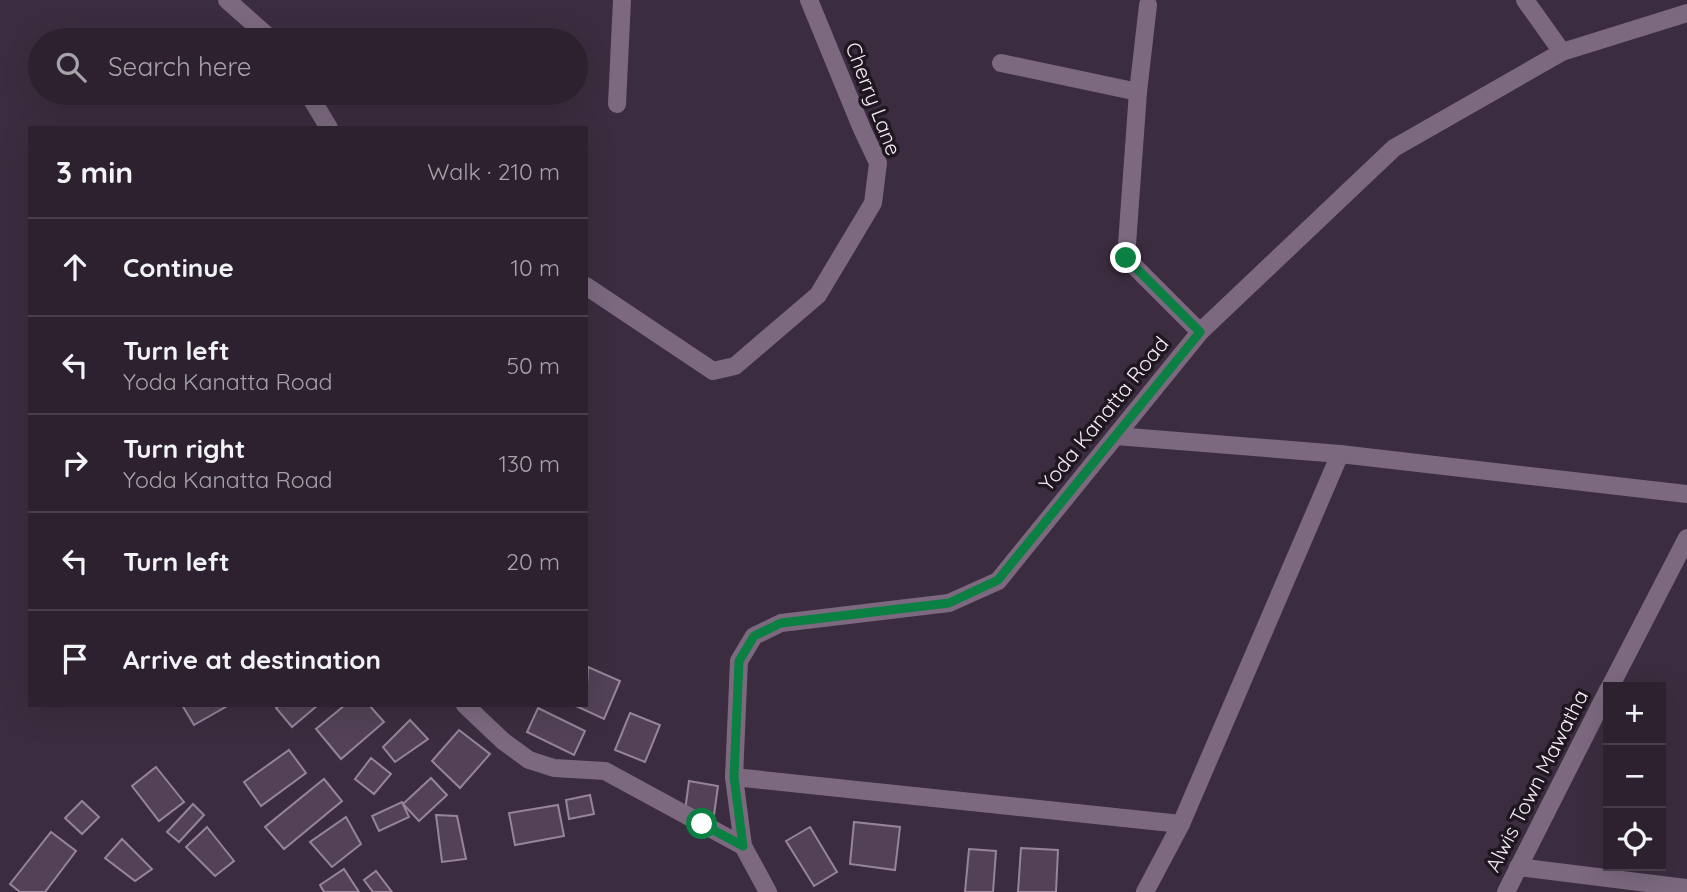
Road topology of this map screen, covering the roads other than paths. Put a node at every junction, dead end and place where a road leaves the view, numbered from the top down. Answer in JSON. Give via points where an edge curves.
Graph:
{"nodes":[{"id":1,"x":228,"y":0,"type":"edge"},
{"id":2,"x":622,"y":0,"type":"edge"},
{"id":3,"x":809,"y":0,"type":"edge"},
{"id":4,"x":1525,"y":0,"type":"edge"},
{"id":5,"x":1148,"y":5,"type":"dead end"},
{"id":6,"x":1687,"y":13,"type":"edge"},
{"id":7,"x":259,"y":28,"type":"edge"},
{"id":8,"x":1562,"y":52,"type":"junction"},
{"id":9,"x":1001,"y":63,"type":"dead end"},
{"id":10,"x":1138,"y":92,"type":"junction"},
{"id":11,"x":617,"y":104,"type":"dead end"},
{"id":12,"x":315,"y":105,"type":"edge"},
{"id":13,"x":328,"y":126,"type":"edge"},
{"id":14,"x":588,"y":287,"type":"edge"},
{"id":15,"x":1200,"y":332,"type":"junction"},
{"id":16,"x":1116,"y":436,"type":"junction"},
{"id":17,"x":1340,"y":454,"type":"junction"},
{"id":18,"x":1687,"y":494,"type":"edge"},
{"id":19,"x":1687,"y":538,"type":"edge"},
{"id":20,"x":1613,"y":682,"type":"edge"},
{"id":21,"x":1603,"y":701,"type":"edge"},
{"id":22,"x":467,"y":707,"type":"edge"},
{"id":23,"x":734,"y":777,"type":"junction"},
{"id":24,"x":1181,"y":824,"type":"junction"},
{"id":25,"x":743,"y":846,"type":"junction"},
{"id":26,"x":1518,"y":867,"type":"junction"},
{"id":27,"x":1687,"y":888,"type":"edge"},
{"id":28,"x":768,"y":892,"type":"edge"},
{"id":29,"x":1144,"y":892,"type":"edge"},
{"id":30,"x":1506,"y":892,"type":"edge"}],
"edges":[{"from":1,"to":7,"type":"street"},
{"from":2,"to":11,"type":"street"},
{"from":3,"to":14,"type":"street","name":"Cherry Lane","via":[[878,163],[873,203],[818,295],[735,366],[713,372]]},
{"from":4,"to":8,"type":"street"},
{"from":5,"to":10,"type":"street"},
{"from":6,"to":8,"type":"street","name":"Yoda Kanatta Road"},
{"from":8,"to":15,"type":"street","name":"Yoda Kanatta Road","via":[[1394,148]]},
{"from":9,"to":10,"type":"street"},
{"from":10,"to":15,"type":"street","via":[[1126,258]]},
{"from":12,"to":13,"type":"street"},
{"from":15,"to":16,"type":"street","name":"Yoda Kanatta Road"},
{"from":16,"to":17,"type":"street"},
{"from":16,"to":23,"type":"street","name":"Yoda Kanatta Road","via":[[998,580],[949,603],[781,623],[754,636],[739,661]]},
{"from":17,"to":18,"type":"street"},
{"from":17,"to":24,"type":"street"},
{"from":19,"to":20,"type":"street","name":"Alwis Town Mawatha"},
{"from":21,"to":26,"type":"street","name":"Alwis Town Mawatha"},
{"from":22,"to":25,"type":"street","via":[[528,760],[554,768],[605,771]]},
{"from":23,"to":24,"type":"street"},
{"from":23,"to":25,"type":"street","name":"Yoda Kanatta Road"},
{"from":24,"to":29,"type":"street"},
{"from":25,"to":28,"type":"street","name":"Yoda Kanatta Road"},
{"from":26,"to":27,"type":"street"},
{"from":26,"to":30,"type":"street","name":"Alwis Town Mawatha"}]}
